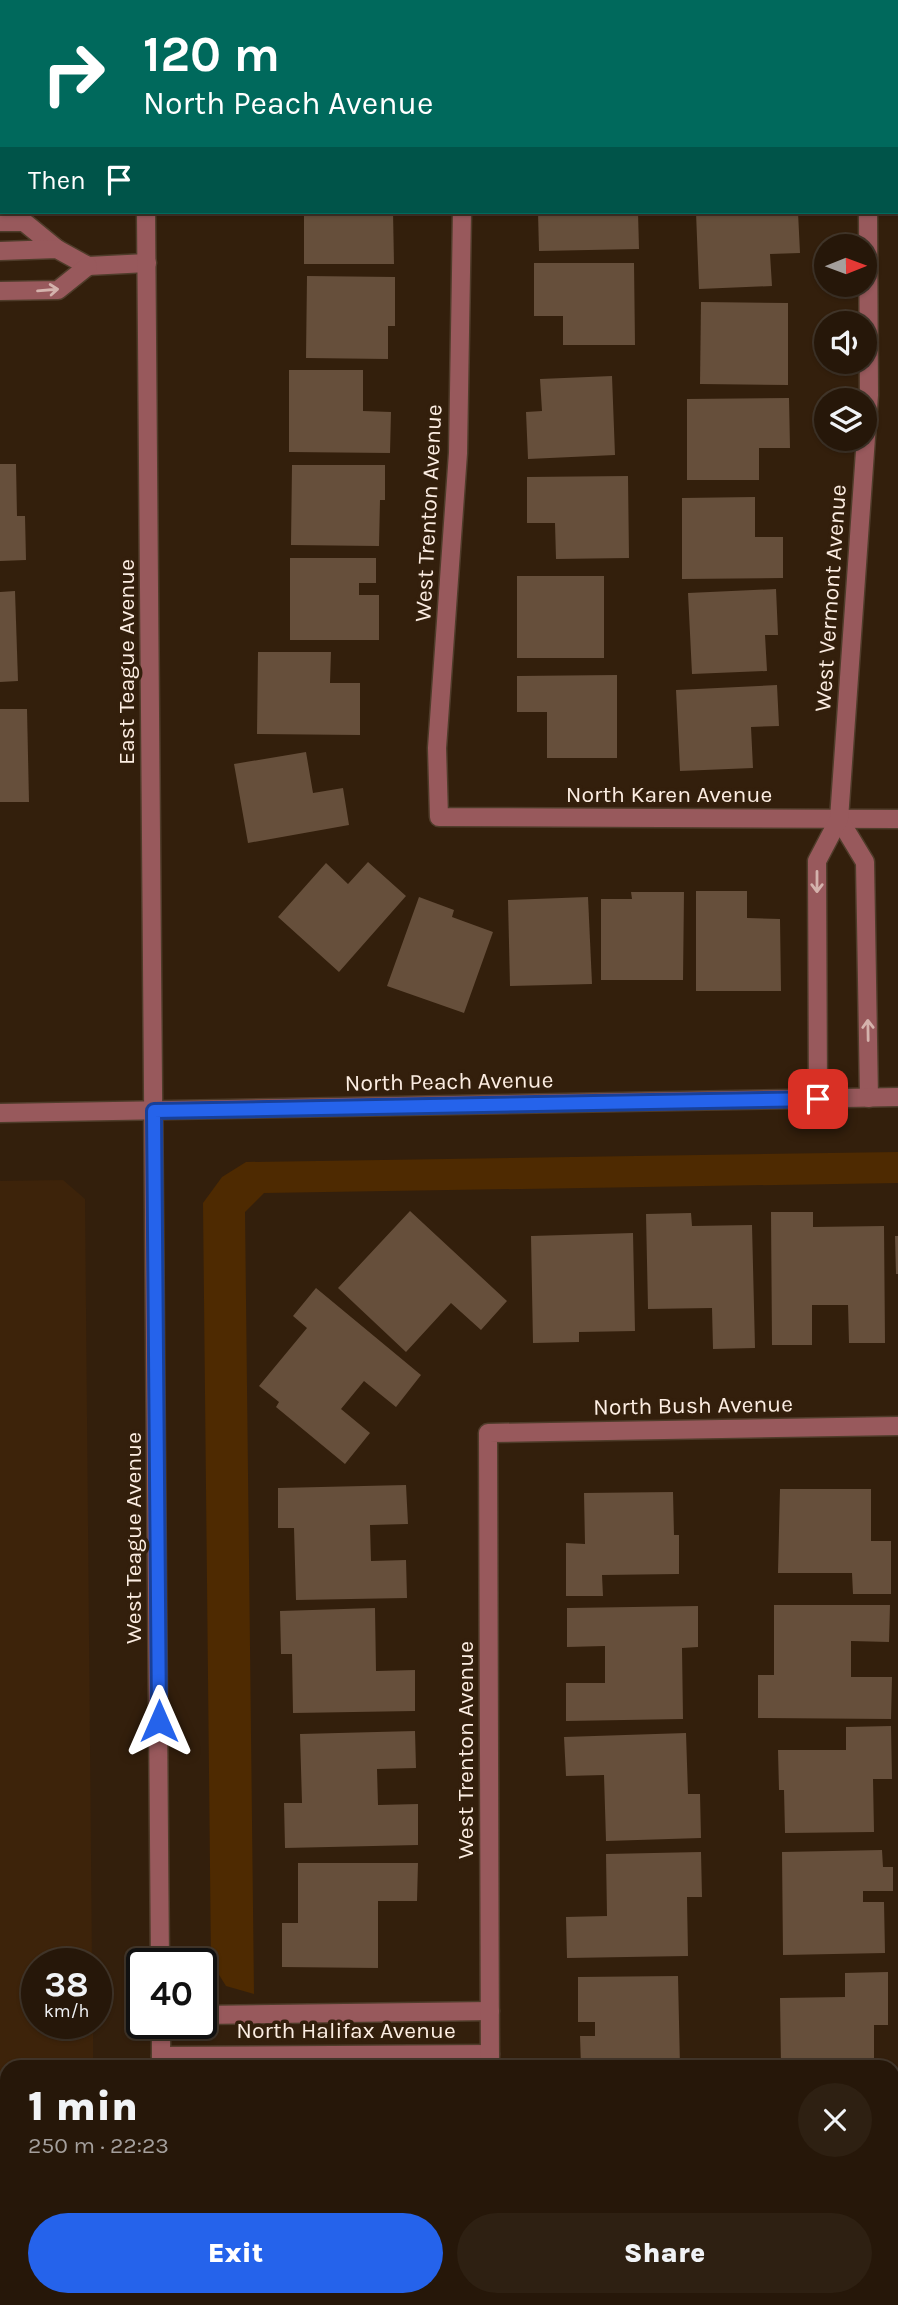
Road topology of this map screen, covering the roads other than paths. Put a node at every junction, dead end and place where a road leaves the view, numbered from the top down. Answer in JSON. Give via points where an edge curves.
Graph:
{"nodes":[{"id":1,"x":146,"y":214,"type":"edge"},
{"id":2,"x":463,"y":214,"type":"edge"},
{"id":3,"x":868,"y":214,"type":"edge"},
{"id":4,"x":0,"y":222,"type":"edge"},
{"id":5,"x":57,"y":249,"type":"junction"},
{"id":6,"x":0,"y":251,"type":"edge"},
{"id":7,"x":147,"y":263,"type":"junction"},
{"id":8,"x":88,"y":266,"type":"junction"},
{"id":9,"x":0,"y":292,"type":"edge"},
{"id":10,"x":439,"y":817,"type":"joint"},
{"id":11,"x":839,"y":819,"type":"junction"},
{"id":12,"x":898,"y":819,"type":"edge"},
{"id":13,"x":898,"y":1097,"type":"edge"},
{"id":14,"x":869,"y":1098,"type":"junction"},
{"id":15,"x":818,"y":1099,"type":"junction"},
{"id":16,"x":154,"y":1111,"type":"junction"},
{"id":17,"x":0,"y":1114,"type":"edge"},
{"id":18,"x":898,"y":1426,"type":"edge"},
{"id":19,"x":488,"y":1433,"type":"joint"},
{"id":20,"x":160,"y":1948,"type":"edge"},
{"id":21,"x":490,"y":2011,"type":"junction"},
{"id":22,"x":217,"y":2015,"type":"edge"},
{"id":23,"x":161,"y":2039,"type":"edge"},
{"id":24,"x":161,"y":2060,"type":"edge"},
{"id":25,"x":490,"y":2060,"type":"edge"}],
"edges":[{"from":1,"to":7,"type":"street","name":"East Teague Avenue"},
{"from":2,"to":10,"type":"street","name":"West Trenton Avenue","via":[[458,453],[437,748]]},
{"from":3,"to":11,"type":"street","name":"West Vermont Avenue","via":[[869,395]]},
{"from":4,"to":5,"type":"street","via":[[24,222]]},
{"from":5,"to":6,"type":"street"},
{"from":5,"to":8,"type":"street"},
{"from":7,"to":8,"type":"street"},
{"from":7,"to":16,"type":"street","name":"East Teague Avenue"},
{"from":9,"to":8,"type":"street","one_way":true,"via":[[58,290]]},
{"from":10,"to":11,"type":"street","name":"North Karen Avenue"},
{"from":11,"to":12,"type":"street","name":"North Karen Avenue"},
{"from":14,"to":11,"type":"street","one_way":true,"via":[[864,862]]},
{"from":11,"to":15,"type":"street","name":"West Vermont Avenue","one_way":true,"via":[[817,861]]},
{"from":13,"to":14,"type":"street","name":"North Peach Avenue"},
{"from":14,"to":15,"type":"street","name":"North Peach Avenue"},
{"from":15,"to":16,"type":"street","name":"North Peach Avenue"},
{"from":16,"to":17,"type":"street","name":"North Peach Avenue"},
{"from":16,"to":20,"type":"street","name":"West Teague Avenue"},
{"from":18,"to":19,"type":"street","name":"North Bush Avenue"},
{"from":19,"to":21,"type":"street","name":"West Trenton Avenue"},
{"from":21,"to":22,"type":"street","name":"North Halifax Avenue"},
{"from":21,"to":25,"type":"street","name":"West Trenton Avenue"},
{"from":23,"to":24,"type":"street"}]}
